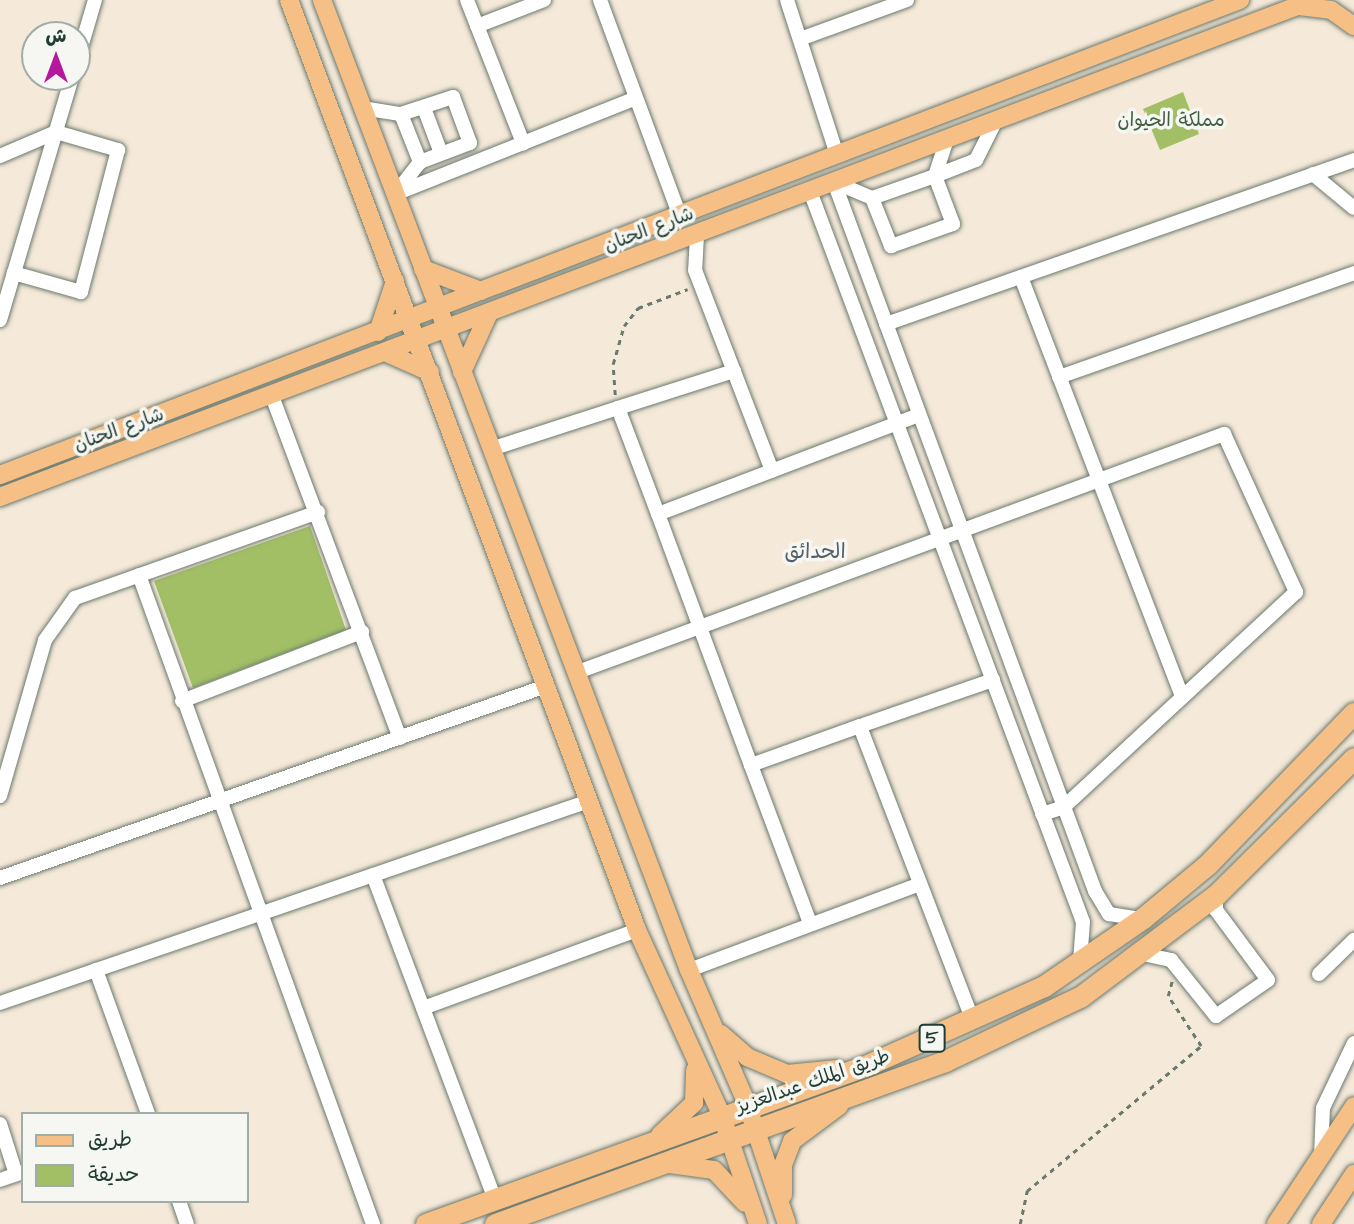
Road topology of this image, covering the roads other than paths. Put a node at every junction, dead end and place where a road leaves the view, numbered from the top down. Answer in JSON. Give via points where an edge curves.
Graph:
{"nodes":[{"id":1,"x":95,"y":0,"type":"edge"},
{"id":2,"x":289,"y":0,"type":"edge"},
{"id":3,"x":322,"y":0,"type":"edge"},
{"id":4,"x":467,"y":0,"type":"edge"},
{"id":5,"x":544,"y":0,"type":"edge"},
{"id":6,"x":600,"y":0,"type":"edge"},
{"id":7,"x":787,"y":0,"type":"edge"},
{"id":8,"x":907,"y":0,"type":"edge"},
{"id":9,"x":1339,"y":0,"type":"edge"},
{"id":10,"x":1237,"y":1,"type":"edge"},
{"id":11,"x":1304,"y":3,"type":"edge"},
{"id":12,"x":89,"y":21,"type":"edge"},
{"id":13,"x":1354,"y":25,"type":"edge"},
{"id":14,"x":477,"y":26,"type":"junction"},
{"id":15,"x":800,"y":39,"type":"junction"},
{"id":16,"x":68,"y":91,"type":"edge"},
{"id":17,"x":636,"y":98,"type":"junction"},
{"id":18,"x":362,"y":108,"type":"junction"},
{"id":19,"x":424,"y":108,"type":"junction"},
{"id":20,"x":401,"y":114,"type":"junction"},
{"id":21,"x":996,"y":120,"type":"junction"},
{"id":22,"x":56,"y":132,"type":"junction"},
{"id":23,"x":947,"y":139,"type":"junction"},
{"id":24,"x":523,"y":143,"type":"junction"},
{"id":25,"x":441,"y":153,"type":"junction"},
{"id":26,"x":837,"y":155,"type":"junction"},
{"id":27,"x":0,"y":156,"type":"edge"},
{"id":28,"x":1354,"y":160,"type":"edge"},
{"id":29,"x":420,"y":162,"type":"junction"},
{"id":30,"x":1313,"y":174,"type":"junction"},
{"id":31,"x":935,"y":176,"type":"junction"},
{"id":32,"x":834,"y":182,"type":"junction"},
{"id":33,"x":810,"y":191,"type":"junction"},
{"id":34,"x":395,"y":194,"type":"junction"},
{"id":35,"x":872,"y":198,"type":"junction"},
{"id":36,"x":1354,"y":208,"type":"edge"},
{"id":37,"x":680,"y":215,"type":"junction"},
{"id":38,"x":697,"y":235,"type":"junction"},
{"id":39,"x":423,"y":269,"type":"junction"},
{"id":40,"x":14,"y":273,"type":"junction"},
{"id":41,"x":1354,"y":273,"type":"edge"},
{"id":42,"x":1021,"y":277,"type":"junction"},
{"id":43,"x":395,"y":281,"type":"junction"},
{"id":44,"x":483,"y":292,"type":"junction"},
{"id":45,"x":854,"y":296,"type":"junction"},
{"id":46,"x":877,"y":300,"type":"junction"},
{"id":47,"x":438,"y":309,"type":"junction"},
{"id":48,"x":488,"y":315,"type":"junction"},
{"id":49,"x":0,"y":320,"type":"edge"},
{"id":50,"x":410,"y":320,"type":"junction"},
{"id":51,"x":886,"y":324,"type":"junction"},
{"id":52,"x":446,"y":331,"type":"junction"},
{"id":53,"x":378,"y":332,"type":"junction"},
{"id":54,"x":418,"y":342,"type":"junction"},
{"id":55,"x":387,"y":353,"type":"junction"},
{"id":56,"x":734,"y":371,"type":"junction"},
{"id":57,"x":430,"y":372,"type":"junction"},
{"id":58,"x":462,"y":373,"type":"junction"},
{"id":59,"x":1059,"y":377,"type":"junction"},
{"id":60,"x":272,"y":396,"type":"junction"},
{"id":61,"x":618,"y":408,"type":"junction"},
{"id":62,"x":919,"y":415,"type":"junction"},
{"id":63,"x":897,"y":424,"type":"junction"},
{"id":64,"x":491,"y":449,"type":"junction"},
{"id":65,"x":772,"y":471,"type":"junction"},
{"id":66,"x":0,"y":475,"type":"edge"},
{"id":67,"x":1099,"y":482,"type":"junction"},
{"id":68,"x":0,"y":497,"type":"edge"},
{"id":69,"x":318,"y":512,"type":"junction"},
{"id":70,"x":658,"y":514,"type":"junction"},
{"id":71,"x":963,"y":534,"type":"junction"},
{"id":72,"x":942,"y":541,"type":"junction"},
{"id":73,"x":139,"y":575,"type":"junction"},
{"id":74,"x":701,"y":626,"type":"junction"},
{"id":75,"x":362,"y":632,"type":"junction"},
{"id":76,"x":575,"y":673,"type":"junction"},
{"id":77,"x":993,"y":680,"type":"junction"},
{"id":78,"x":546,"y":686,"type":"junction"},
{"id":79,"x":1182,"y":697,"type":"junction"},
{"id":80,"x":182,"y":701,"type":"junction"},
{"id":81,"x":1354,"y":713,"type":"edge"},
{"id":82,"x":860,"y":726,"type":"junction"},
{"id":83,"x":400,"y":738,"type":"junction"},
{"id":84,"x":1354,"y":758,"type":"edge"},
{"id":85,"x":751,"y":765,"type":"junction"},
{"id":86,"x":0,"y":796,"type":"edge"},
{"id":87,"x":589,"y":801,"type":"junction"},
{"id":88,"x":217,"y":803,"type":"junction"},
{"id":89,"x":1064,"y":807,"type":"junction"},
{"id":90,"x":1042,"y":814,"type":"junction"},
{"id":91,"x":373,"y":875,"type":"junction"},
{"id":92,"x":0,"y":878,"type":"edge"},
{"id":93,"x":920,"y":884,"type":"junction"},
{"id":94,"x":1095,"y":891,"type":"junction"},
{"id":95,"x":1216,"y":895,"type":"junction"},
{"id":96,"x":1075,"y":900,"type":"junction"},
{"id":97,"x":257,"y":915,"type":"junction"},
{"id":98,"x":1143,"y":918,"type":"junction"},
{"id":99,"x":810,"y":923,"type":"junction"},
{"id":100,"x":636,"y":930,"type":"junction"},
{"id":101,"x":1354,"y":940,"type":"edge"},
{"id":102,"x":1143,"y":954,"type":"junction"},
{"id":103,"x":1079,"y":964,"type":"junction"},
{"id":104,"x":96,"y":970,"type":"junction"},
{"id":105,"x":689,"y":970,"type":"junction"},
{"id":106,"x":1318,"y":975,"type":"dead end"},
{"id":107,"x":0,"y":1003,"type":"edge"},
{"id":108,"x":423,"y":1008,"type":"junction"},
{"id":109,"x":973,"y":1021,"type":"junction"},
{"id":110,"x":712,"y":1024,"type":"junction"},
{"id":111,"x":1354,"y":1043,"type":"edge"},
{"id":112,"x":690,"y":1050,"type":"junction"},
{"id":113,"x":872,"y":1063,"type":"junction"},
{"id":114,"x":880,"y":1083,"type":"junction"},
{"id":115,"x":747,"y":1104,"type":"junction"},
{"id":116,"x":1354,"y":1106,"type":"edge"},
{"id":117,"x":147,"y":1112,"type":"edge"},
{"id":118,"x":721,"y":1114,"type":"junction"},
{"id":119,"x":0,"y":1124,"type":"edge"},
{"id":120,"x":754,"y":1126,"type":"junction"},
{"id":121,"x":729,"y":1135,"type":"junction"},
{"id":122,"x":633,"y":1148,"type":"junction"},
{"id":123,"x":1321,"y":1157,"type":"junction"},
{"id":124,"x":646,"y":1167,"type":"junction"},
{"id":125,"x":20,"y":1173,"type":"edge"},
{"id":126,"x":1354,"y":1174,"type":"edge"},
{"id":127,"x":0,"y":1180,"type":"edge"},
{"id":128,"x":495,"y":1200,"type":"junction"},
{"id":129,"x":180,"y":1203,"type":"edge"},
{"id":130,"x":786,"y":1222,"type":"edge"},
{"id":131,"x":187,"y":1224,"type":"edge"},
{"id":132,"x":373,"y":1224,"type":"edge"},
{"id":133,"x":426,"y":1224,"type":"edge"},
{"id":134,"x":495,"y":1224,"type":"edge"},
{"id":135,"x":757,"y":1224,"type":"edge"},
{"id":136,"x":1276,"y":1224,"type":"edge"},
{"id":137,"x":1321,"y":1224,"type":"edge"}],
"edges":[{"from":1,"to":12,"type":"street"},
{"from":2,"to":43,"type":"main road"},
{"from":3,"to":18,"type":"main road"},
{"from":4,"to":14,"type":"street"},
{"from":5,"to":14,"type":"street"},
{"from":6,"to":17,"type":"street"},
{"from":7,"to":15,"type":"street"},
{"from":8,"to":15,"type":"street"},
{"from":9,"to":13,"type":"main road"},
{"from":10,"to":26,"type":"main road","name":"شارع الحنان"},
{"from":11,"to":13,"type":"main road","via":[[1331,10]]},
{"from":11,"to":21,"type":"main road","name":"شارع الحنان"},
{"from":14,"to":24,"type":"street"},
{"from":15,"to":26,"type":"street"},
{"from":16,"to":22,"type":"street"},
{"from":17,"to":24,"type":"street"},
{"from":17,"to":37,"type":"street"},
{"from":18,"to":20,"type":"street"},
{"from":18,"to":34,"type":"main road"},
{"from":19,"to":20,"type":"street"},
{"from":19,"to":25,"type":"street"},
{"from":19,"to":25,"type":"street","via":[[453,97],[470,143]]},
{"from":20,"to":29,"type":"street"},
{"from":21,"to":23,"type":"main road","name":"شارع الحنان"},
{"from":21,"to":31,"type":"street","via":[[976,160]]},
{"from":22,"to":27,"type":"street"},
{"from":22,"to":40,"type":"street"},
{"from":22,"to":40,"type":"street","via":[[118,150],[81,292]]},
{"from":23,"to":31,"type":"street"},
{"from":23,"to":32,"type":"main road","name":"شارع الحنان"},
{"from":24,"to":34,"type":"street"},
{"from":25,"to":29,"type":"street"},
{"from":26,"to":37,"type":"main road","name":"شارع الحنان"},
{"from":28,"to":30,"type":"street"},
{"from":29,"to":34,"type":"street"},
{"from":30,"to":36,"type":"street"},
{"from":30,"to":42,"type":"street"},
{"from":31,"to":35,"type":"street"},
{"from":31,"to":35,"type":"street","via":[[953,224],[891,246]]},
{"from":32,"to":33,"type":"main road","name":"شارع الحنان"},
{"from":32,"to":35,"type":"street"},
{"from":32,"to":46,"type":"street"},
{"from":33,"to":38,"type":"main road","name":"شارع الحنان"},
{"from":33,"to":45,"type":"street"},
{"from":34,"to":39,"type":"main road"},
{"from":37,"to":44,"type":"main road","name":"شارع الحنان"},
{"from":38,"to":48,"type":"main road","name":"شارع الحنان"},
{"from":38,"to":56,"type":"street","via":[[692,248],[698,276]]},
{"from":39,"to":44,"type":"main road"},
{"from":39,"to":47,"type":"main road"},
{"from":40,"to":49,"type":"street"},
{"from":41,"to":59,"type":"street"},
{"from":42,"to":51,"type":"street"},
{"from":42,"to":59,"type":"street"},
{"from":43,"to":50,"type":"main road"},
{"from":43,"to":53,"type":"main road"},
{"from":44,"to":47,"type":"main road","name":"شارع الحنان"},
{"from":45,"to":46,"type":"street"},
{"from":45,"to":63,"type":"street"},
{"from":46,"to":51,"type":"street"},
{"from":47,"to":50,"type":"main road","name":"شارع الحنان"},
{"from":47,"to":52,"type":"main road"},
{"from":48,"to":52,"type":"main road","name":"شارع الحنان"},
{"from":48,"to":58,"type":"main road"},
{"from":50,"to":53,"type":"main road","name":"شارع الحنان"},
{"from":50,"to":54,"type":"main road"},
{"from":51,"to":62,"type":"street"},
{"from":52,"to":54,"type":"main road","name":"شارع الحنان"},
{"from":52,"to":58,"type":"main road"},
{"from":53,"to":66,"type":"main road","name":"شارع الحنان"},
{"from":54,"to":55,"type":"main road","name":"شارع الحنان"},
{"from":54,"to":57,"type":"main road"},
{"from":55,"to":57,"type":"main road"},
{"from":55,"to":60,"type":"main road","name":"شارع الحنان"},
{"from":56,"to":61,"type":"street"},
{"from":56,"to":65,"type":"street"},
{"from":57,"to":78,"type":"main road"},
{"from":58,"to":64,"type":"main road"},
{"from":59,"to":67,"type":"street"},
{"from":60,"to":68,"type":"main road","name":"شارع الحنان"},
{"from":60,"to":69,"type":"street"},
{"from":61,"to":64,"type":"street"},
{"from":61,"to":70,"type":"street"},
{"from":62,"to":63,"type":"street"},
{"from":62,"to":71,"type":"street"},
{"from":63,"to":65,"type":"street"},
{"from":63,"to":72,"type":"street"},
{"from":64,"to":76,"type":"main road"},
{"from":65,"to":70,"type":"street"},
{"from":67,"to":71,"type":"street"},
{"from":67,"to":79,"type":"street"},
{"from":67,"to":79,"type":"street","via":[[1224,434],[1296,592]]},
{"from":69,"to":73,"type":"street"},
{"from":69,"to":75,"type":"street"},
{"from":70,"to":74,"type":"street"},
{"from":71,"to":72,"type":"street"},
{"from":71,"to":89,"type":"street"},
{"from":72,"to":74,"type":"street"},
{"from":72,"to":77,"type":"street"},
{"from":73,"to":80,"type":"street"},
{"from":73,"to":86,"type":"street","via":[[75,598],[60,611],[45,640]]},
{"from":74,"to":76,"type":"street"},
{"from":74,"to":85,"type":"street"},
{"from":75,"to":80,"type":"street"},
{"from":75,"to":83,"type":"street"},
{"from":76,"to":105,"type":"main road"},
{"from":77,"to":82,"type":"street"},
{"from":77,"to":90,"type":"street"},
{"from":78,"to":83,"type":"street"},
{"from":78,"to":87,"type":"main road"},
{"from":79,"to":89,"type":"street"},
{"from":80,"to":88,"type":"street"},
{"from":81,"to":98,"type":"highway","name":"طريق الملك عبدالعزيز","number":"5","via":[[1208,864]]},
{"from":82,"to":85,"type":"street"},
{"from":82,"to":93,"type":"street"},
{"from":83,"to":88,"type":"street"},
{"from":84,"to":95,"type":"highway","name":"طريق الملك عبدالعزيز","number":"5"},
{"from":85,"to":99,"type":"street"},
{"from":87,"to":91,"type":"street"},
{"from":87,"to":100,"type":"main road"},
{"from":88,"to":92,"type":"street"},
{"from":88,"to":97,"type":"street"},
{"from":89,"to":90,"type":"street"},
{"from":89,"to":94,"type":"street"},
{"from":90,"to":96,"type":"street"},
{"from":91,"to":97,"type":"street"},
{"from":91,"to":108,"type":"street"},
{"from":93,"to":99,"type":"street"},
{"from":93,"to":109,"type":"street"},
{"from":94,"to":96,"type":"street"},
{"from":94,"to":98,"type":"street","via":[[1109,914]]},
{"from":95,"to":102,"type":"highway","name":"طريق الملك عبدالعزيز","number":"5"},
{"from":95,"to":102,"type":"street","via":[[1216,910],[1268,980],[1216,1016],[1177,967],[1161,954]]},
{"from":96,"to":103,"type":"street","via":[[1086,936]]},
{"from":97,"to":104,"type":"street"},
{"from":97,"to":132,"type":"street"},
{"from":98,"to":103,"type":"highway","name":"طريق الملك عبدالعزيز","number":"5"},
{"from":99,"to":105,"type":"street"},
{"from":100,"to":108,"type":"street"},
{"from":100,"to":112,"type":"main road"},
{"from":101,"to":106,"type":"street"},
{"from":102,"to":114,"type":"highway","name":"طريق الملك عبدالعزيز","number":"5","via":[[1013,1032]]},
{"from":103,"to":109,"type":"highway","name":"طريق الملك عبدالعزيز","number":"5"},
{"from":104,"to":107,"type":"street"},
{"from":104,"to":117,"type":"street"},
{"from":105,"to":110,"type":"main road"},
{"from":108,"to":128,"type":"street"},
{"from":109,"to":113,"type":"highway","name":"طريق الملك عبدالعزيز","number":"5"},
{"from":110,"to":113,"type":"main road","via":[[747,1057],[787,1074]]},
{"from":110,"to":115,"type":"main road"},
{"from":111,"to":123,"type":"street","via":[[1323,1108]]},
{"from":112,"to":118,"type":"main road"},
{"from":112,"to":122,"type":"main road","via":[[694,1103],[671,1129]]},
{"from":113,"to":115,"type":"highway","name":"طريق الملك عبدالعزيز","number":"5"},
{"from":114,"to":120,"type":"highway","name":"طريق الملك عبدالعزيز","number":"5"},
{"from":114,"to":130,"type":"main road","via":[[811,1122],[792,1141],[783,1165]]},
{"from":115,"to":118,"type":"highway","name":"طريق الملك عبدالعزيز","number":"5"},
{"from":115,"to":120,"type":"main road"},
{"from":116,"to":123,"type":"main road"},
{"from":118,"to":121,"type":"main road"},
{"from":118,"to":122,"type":"highway","name":"طريق الملك عبدالعزيز","number":"5"},
{"from":119,"to":125,"type":"street"},
{"from":120,"to":121,"type":"highway","name":"طريق الملك عبدالعزيز","number":"5"},
{"from":120,"to":130,"type":"main road"},
{"from":121,"to":124,"type":"highway","name":"طريق الملك عبدالعزيز","number":"5"},
{"from":121,"to":135,"type":"main road"},
{"from":122,"to":128,"type":"highway","name":"طريق الملك عبدالعزيز","number":"5"},
{"from":123,"to":136,"type":"main road"},
{"from":124,"to":134,"type":"highway","name":"طريق الملك عبدالعزيز","number":"5"},
{"from":124,"to":135,"type":"main road","via":[[683,1162],[714,1170],[735,1186]]},
{"from":125,"to":127,"type":"street"},
{"from":126,"to":137,"type":"main road"},
{"from":128,"to":133,"type":"highway","name":"طريق الملك عبدالعزيز","number":"5"},
{"from":129,"to":131,"type":"street"}]}
